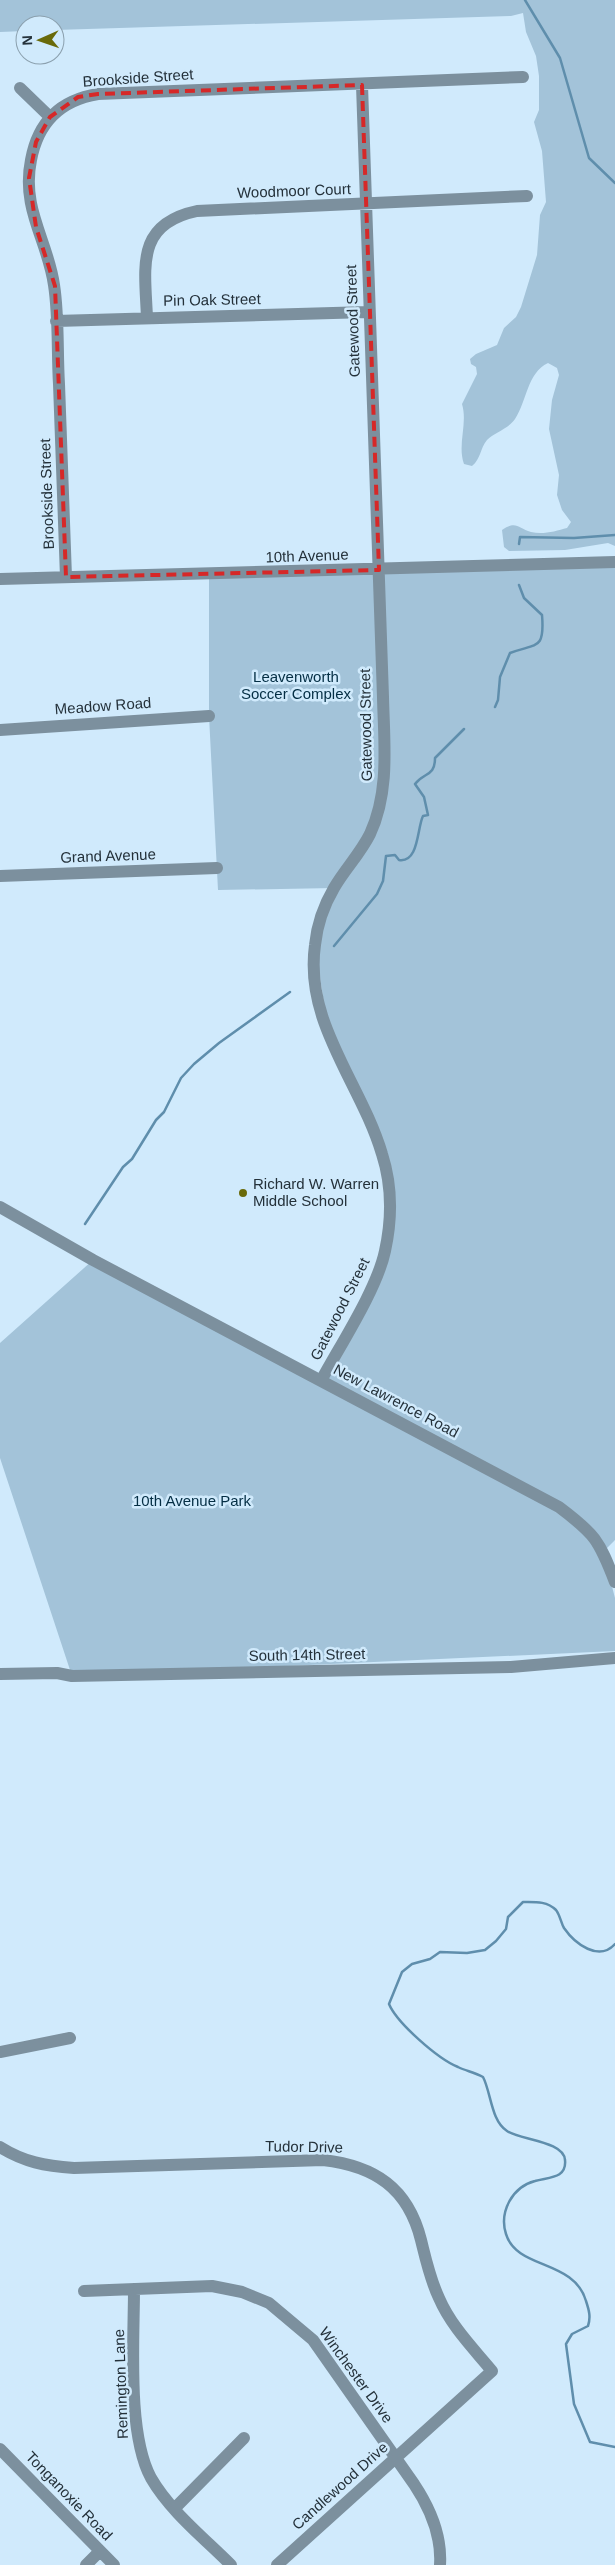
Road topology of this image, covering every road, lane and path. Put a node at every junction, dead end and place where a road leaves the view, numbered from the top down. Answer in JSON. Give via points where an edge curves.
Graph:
{"nodes":[{"id":1,"x":523,"y":77,"type":"dead end"},
{"id":2,"x":362,"y":85,"type":"junction"},
{"id":3,"x":20,"y":88,"type":"dead end"},
{"id":4,"x":50,"y":117,"type":"junction"},
{"id":5,"x":527,"y":196,"type":"dead end"},
{"id":6,"x":366,"y":204,"type":"junction"},
{"id":7,"x":368,"y":312,"type":"junction"},
{"id":8,"x":147,"y":318,"type":"junction"},
{"id":9,"x":56,"y":321,"type":"junction"},
{"id":10,"x":615,"y":562,"type":"edge"},
{"id":11,"x":379,"y":570,"type":"junction"},
{"id":12,"x":66,"y":577,"type":"junction"},
{"id":13,"x":0,"y":579,"type":"edge"},
{"id":14,"x":209,"y":716,"type":"dead end"},
{"id":15,"x":0,"y":730,"type":"edge"},
{"id":16,"x":217,"y":868,"type":"dead end"},
{"id":17,"x":0,"y":876,"type":"edge"},
{"id":18,"x":0,"y":1206,"type":"edge"},
{"id":19,"x":322,"y":1379,"type":"junction"},
{"id":20,"x":615,"y":1582,"type":"edge"},
{"id":21,"x":615,"y":1658,"type":"edge"},
{"id":22,"x":0,"y":1674,"type":"edge"},
{"id":23,"x":70,"y":2038,"type":"dead end"},
{"id":24,"x":0,"y":2052,"type":"edge"},
{"id":25,"x":0,"y":2147,"type":"edge"},
{"id":26,"x":134,"y":2289,"type":"junction"},
{"id":27,"x":84,"y":2291,"type":"dead end"},
{"id":28,"x":492,"y":2372,"type":"joint"},
{"id":29,"x":244,"y":2438,"type":"dead end"},
{"id":30,"x":0,"y":2449,"type":"edge"},
{"id":31,"x":396,"y":2458,"type":"junction"},
{"id":32,"x":175,"y":2508,"type":"junction"},
{"id":33,"x":100,"y":2551,"type":"junction"},
{"id":34,"x":86,"y":2565,"type":"edge"},
{"id":35,"x":114,"y":2565,"type":"edge"},
{"id":36,"x":231,"y":2565,"type":"edge"},
{"id":37,"x":277,"y":2565,"type":"edge"},
{"id":38,"x":440,"y":2565,"type":"edge"}],
"edges":[{"from":1,"to":2,"type":"street","name":"Brookside Street"},
{"from":2,"to":4,"type":"street","name":"Brookside Street","via":[[98,94],[78,98]]},
{"from":2,"to":6,"type":"street","name":"Gatewood Street"},
{"from":3,"to":4,"type":"street"},
{"from":4,"to":9,"type":"street","name":"Brookside Street","via":[[36,142],[29,178],[36,227],[54,286]]},
{"from":5,"to":6,"type":"street","name":"Woodmoor Court"},
{"from":6,"to":7,"type":"street","name":"Gatewood Street"},
{"from":6,"to":8,"type":"street","name":"Woodmoor Court","via":[[197,211],[178,215],[160,227],[150,244],[145,263]]},
{"from":7,"to":8,"type":"street","name":"Pin Oak Street"},
{"from":7,"to":11,"type":"street","name":"Gatewood Street"},
{"from":8,"to":9,"type":"street","name":"Pin Oak Street"},
{"from":9,"to":12,"type":"street","name":"Brookside Street"},
{"from":10,"to":11,"type":"street","name":"10th Avenue"},
{"from":11,"to":12,"type":"street","name":"10th Avenue"},
{"from":11,"to":19,"type":"street","name":"Gatewood Street","via":[[383,790],[369,836],[334,888],[322,914],[315,945],[314,973],[316,1001],[323,1020],[382,1153],[390,1200],[390,1227],[385,1253],[373,1284]]},
{"from":12,"to":13,"type":"street","name":"10th Avenue"},
{"from":14,"to":15,"type":"street","name":"Meadow Road"},
{"from":16,"to":17,"type":"street","name":"Grand Avenue"},
{"from":18,"to":19,"type":"street","name":"New Lawrence Road","via":[[93,1260]]},
{"from":19,"to":20,"type":"street","name":"New Lawrence Road","via":[[559,1507],[596,1539]]},
{"from":21,"to":22,"type":"street","name":"South 14th Street","via":[[511,1667],[81,1676]]},
{"from":23,"to":24,"type":"street"},
{"from":25,"to":28,"type":"street","name":"Tudor Drive","via":[[42,2166],[74,2168],[324,2160],[348,2163],[369,2171],[387,2181],[400,2194],[415,2222],[430,2279],[448,2318]]},
{"from":26,"to":27,"type":"street","name":"Winchester Drive"},
{"from":26,"to":31,"type":"street","name":"Winchester Drive","via":[[212,2286],[242,2292],[269,2304],[313,2340]]},
{"from":26,"to":32,"type":"street","name":"Remington Lane","via":[[138,2440],[152,2478]]},
{"from":28,"to":31,"type":"street","name":"Candlewood Drive"},
{"from":29,"to":32,"type":"street"},
{"from":30,"to":33,"type":"street","name":"Tonganoxie Road"},
{"from":31,"to":37,"type":"street","name":"Candlewood Drive"},
{"from":31,"to":38,"type":"street","name":"Winchester Drive","via":[[428,2506],[437,2530]]},
{"from":32,"to":36,"type":"street","name":"Remington Lane"},
{"from":33,"to":34,"type":"street"},
{"from":33,"to":35,"type":"street","name":"Tonganoxie Road"}]}
